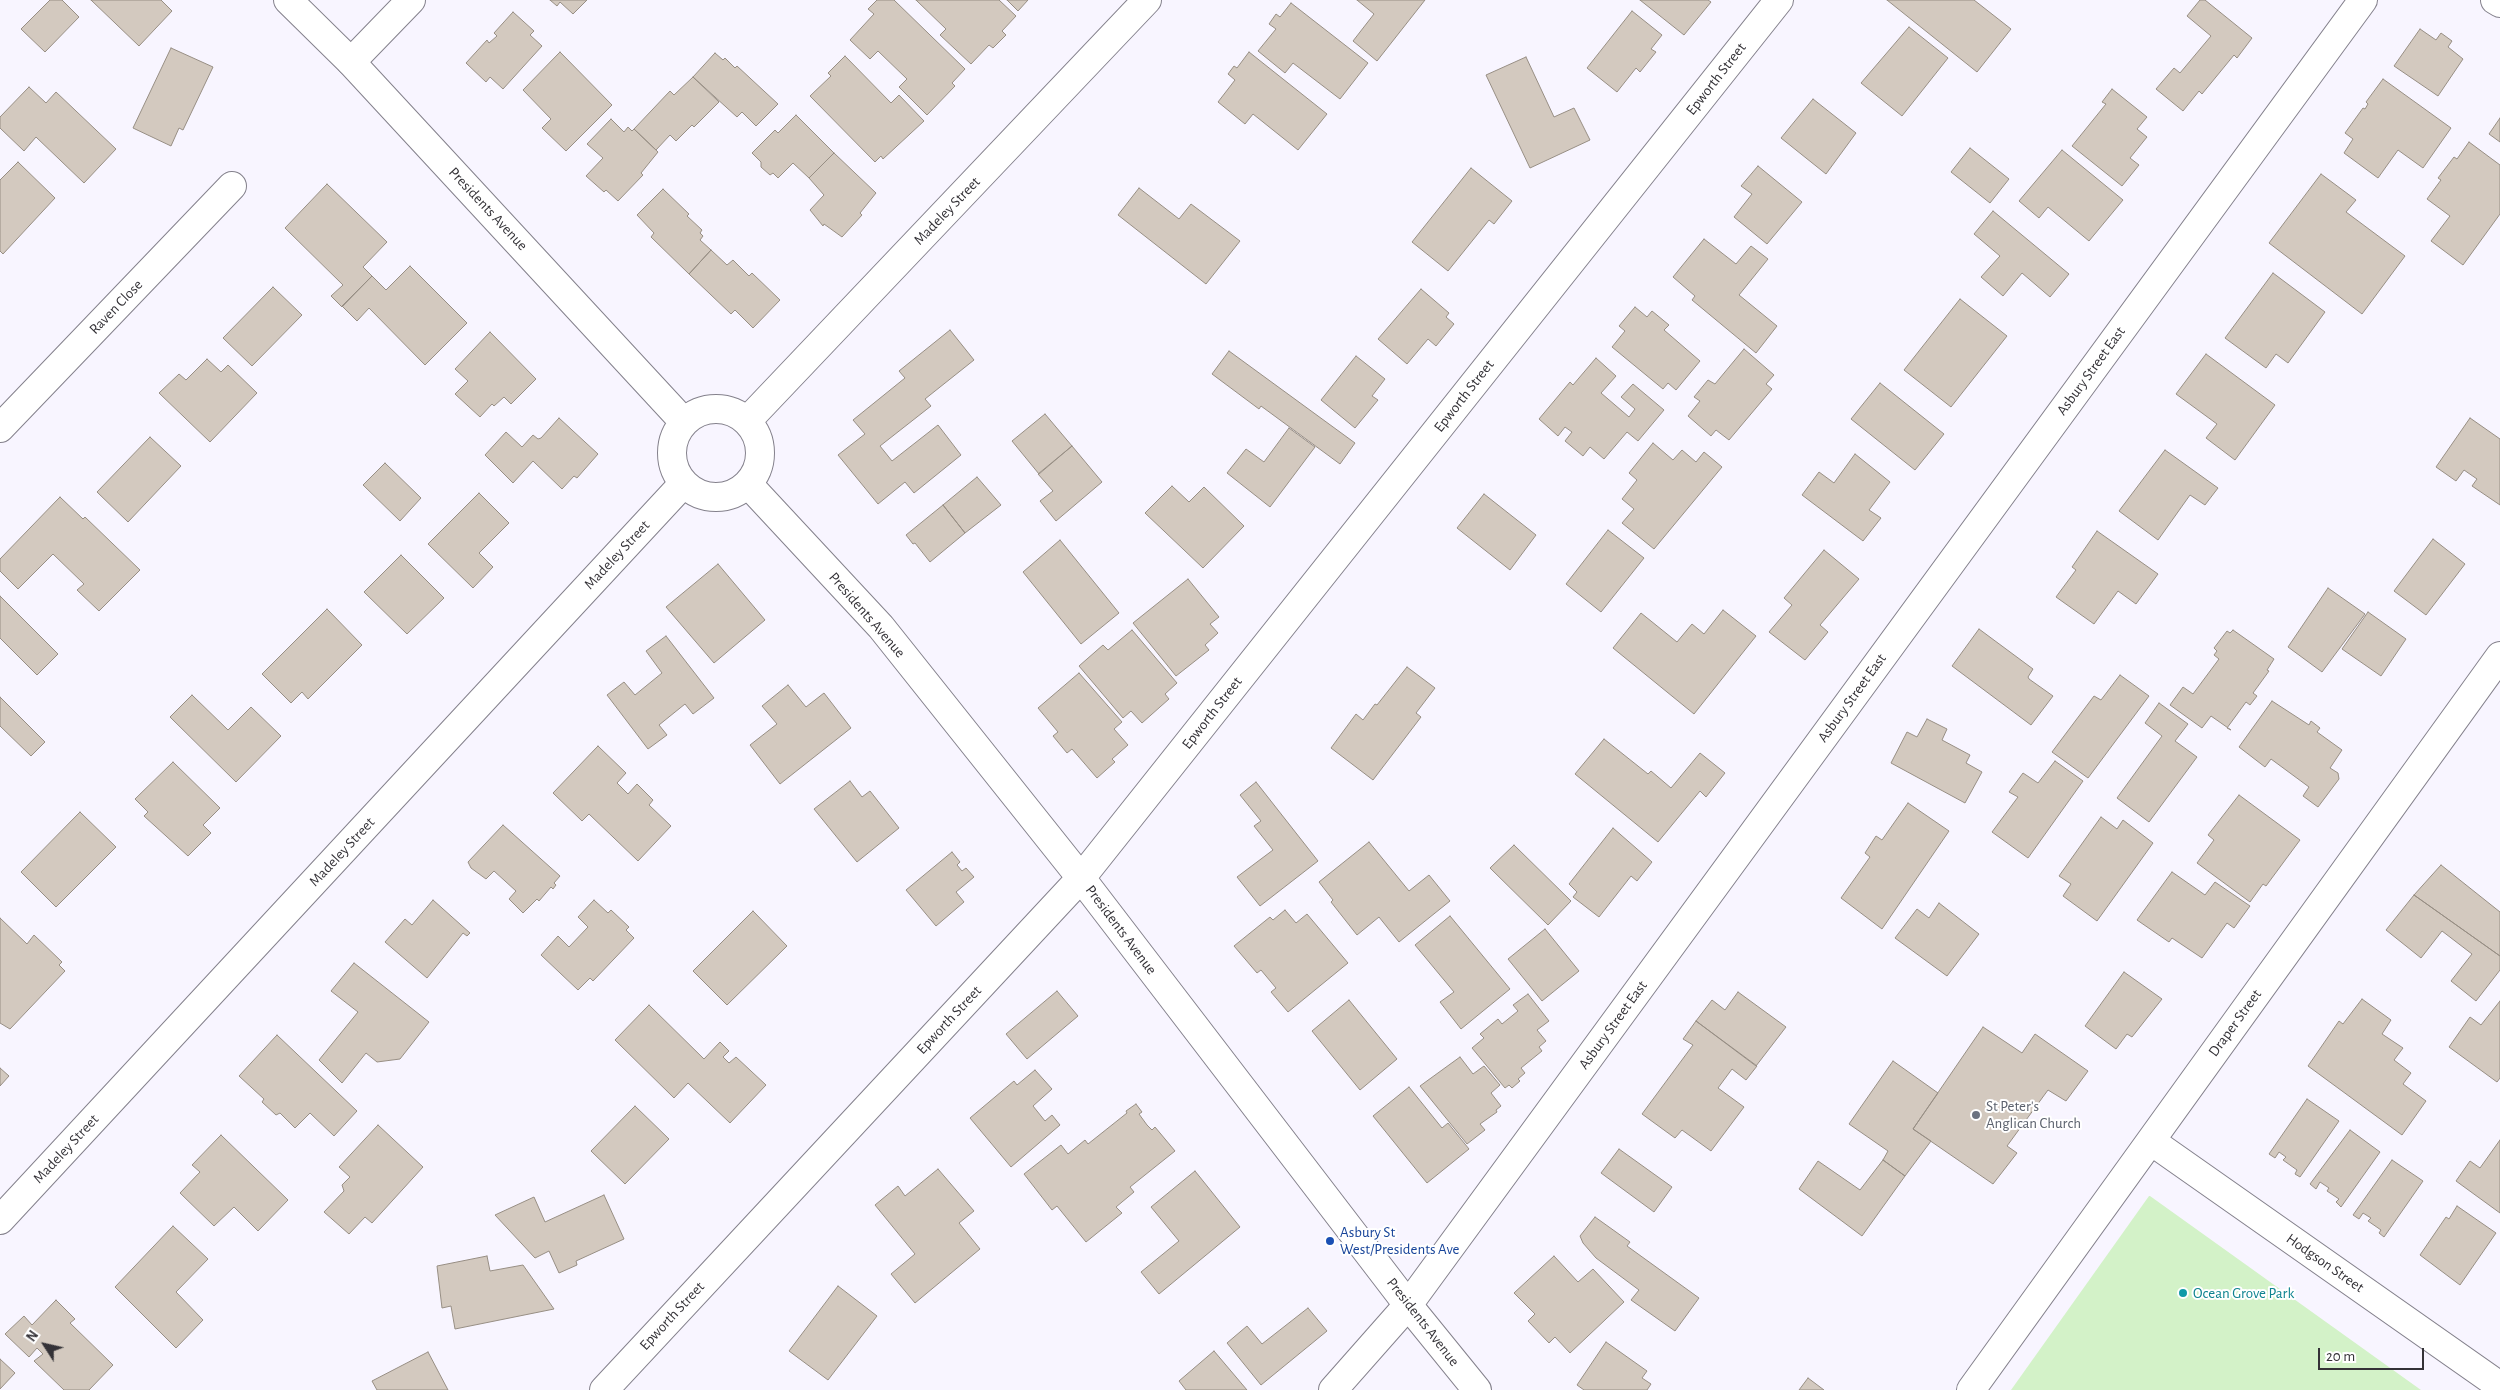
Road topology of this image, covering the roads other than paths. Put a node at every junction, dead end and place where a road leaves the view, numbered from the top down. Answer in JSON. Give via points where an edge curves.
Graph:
{"nodes":[{"id":1,"x":288,"y":0,"type":"edge"},
{"id":2,"x":411,"y":0,"type":"edge"},
{"id":3,"x":1147,"y":0,"type":"edge"},
{"id":4,"x":1779,"y":0,"type":"edge"},
{"id":5,"x":2363,"y":0,"type":"edge"},
{"id":6,"x":2495,"y":0,"type":"edge"},
{"id":7,"x":2500,"y":3,"type":"edge"},
{"id":8,"x":351,"y":62,"type":"junction"},
{"id":9,"x":232,"y":186,"type":"dead end"},
{"id":10,"x":747,"y":421,"type":"junction"},
{"id":11,"x":684,"y":422,"type":"junction"},
{"id":12,"x":0,"y":428,"type":"edge"},
{"id":13,"x":683,"y":484,"type":"junction"},
{"id":14,"x":748,"y":484,"type":"junction"},
{"id":15,"x":2500,"y":656,"type":"edge"},
{"id":16,"x":1081,"y":878,"type":"junction"},
{"id":17,"x":2151,"y":1140,"type":"junction"},
{"id":18,"x":0,"y":1220,"type":"edge"},
{"id":19,"x":1408,"y":1305,"type":"junction"},
{"id":20,"x":2500,"y":1386,"type":"edge"},
{"id":21,"x":604,"y":1390,"type":"edge"},
{"id":22,"x":1334,"y":1390,"type":"edge"},
{"id":23,"x":1477,"y":1390,"type":"edge"},
{"id":24,"x":1971,"y":1390,"type":"edge"}],
"edges":[{"from":1,"to":8,"type":"street","name":"Presidents Avenue"},
{"from":2,"to":8,"type":"street"},
{"from":3,"to":10,"type":"street","name":"Madeley Street"},
{"from":4,"to":16,"type":"street","name":"Epworth Street"},
{"from":5,"to":19,"type":"street","name":"Asbury Street East"},
{"from":6,"to":7,"type":"street"},
{"from":8,"to":11,"type":"street","name":"Presidents Avenue"},
{"from":9,"to":12,"type":"street","name":"Raven Close"},
{"from":10,"to":11,"type":"street","via":[[733,412],[716,409],[699,412]]},
{"from":10,"to":14,"type":"street","via":[[757,436],[761,452],[758,470]]},
{"from":11,"to":13,"type":"street","via":[[675,436],[671,453],[674,470]]},
{"from":13,"to":14,"type":"street","via":[[698,495],[716,498],[734,495]]},
{"from":13,"to":18,"type":"street","name":"Madeley Street"},
{"from":14,"to":16,"type":"street","name":"Presidents Avenue","via":[[881,627]]},
{"from":15,"to":17,"type":"street","name":"Draper Street"},
{"from":16,"to":19,"type":"street","name":"Presidents Avenue"},
{"from":16,"to":21,"type":"street","name":"Epworth Street"},
{"from":17,"to":20,"type":"street","name":"Hodgson Street"},
{"from":17,"to":24,"type":"street","name":"Draper Street"},
{"from":19,"to":22,"type":"street","name":"Asbury Street East"},
{"from":19,"to":23,"type":"street","name":"Presidents Avenue"}]}
